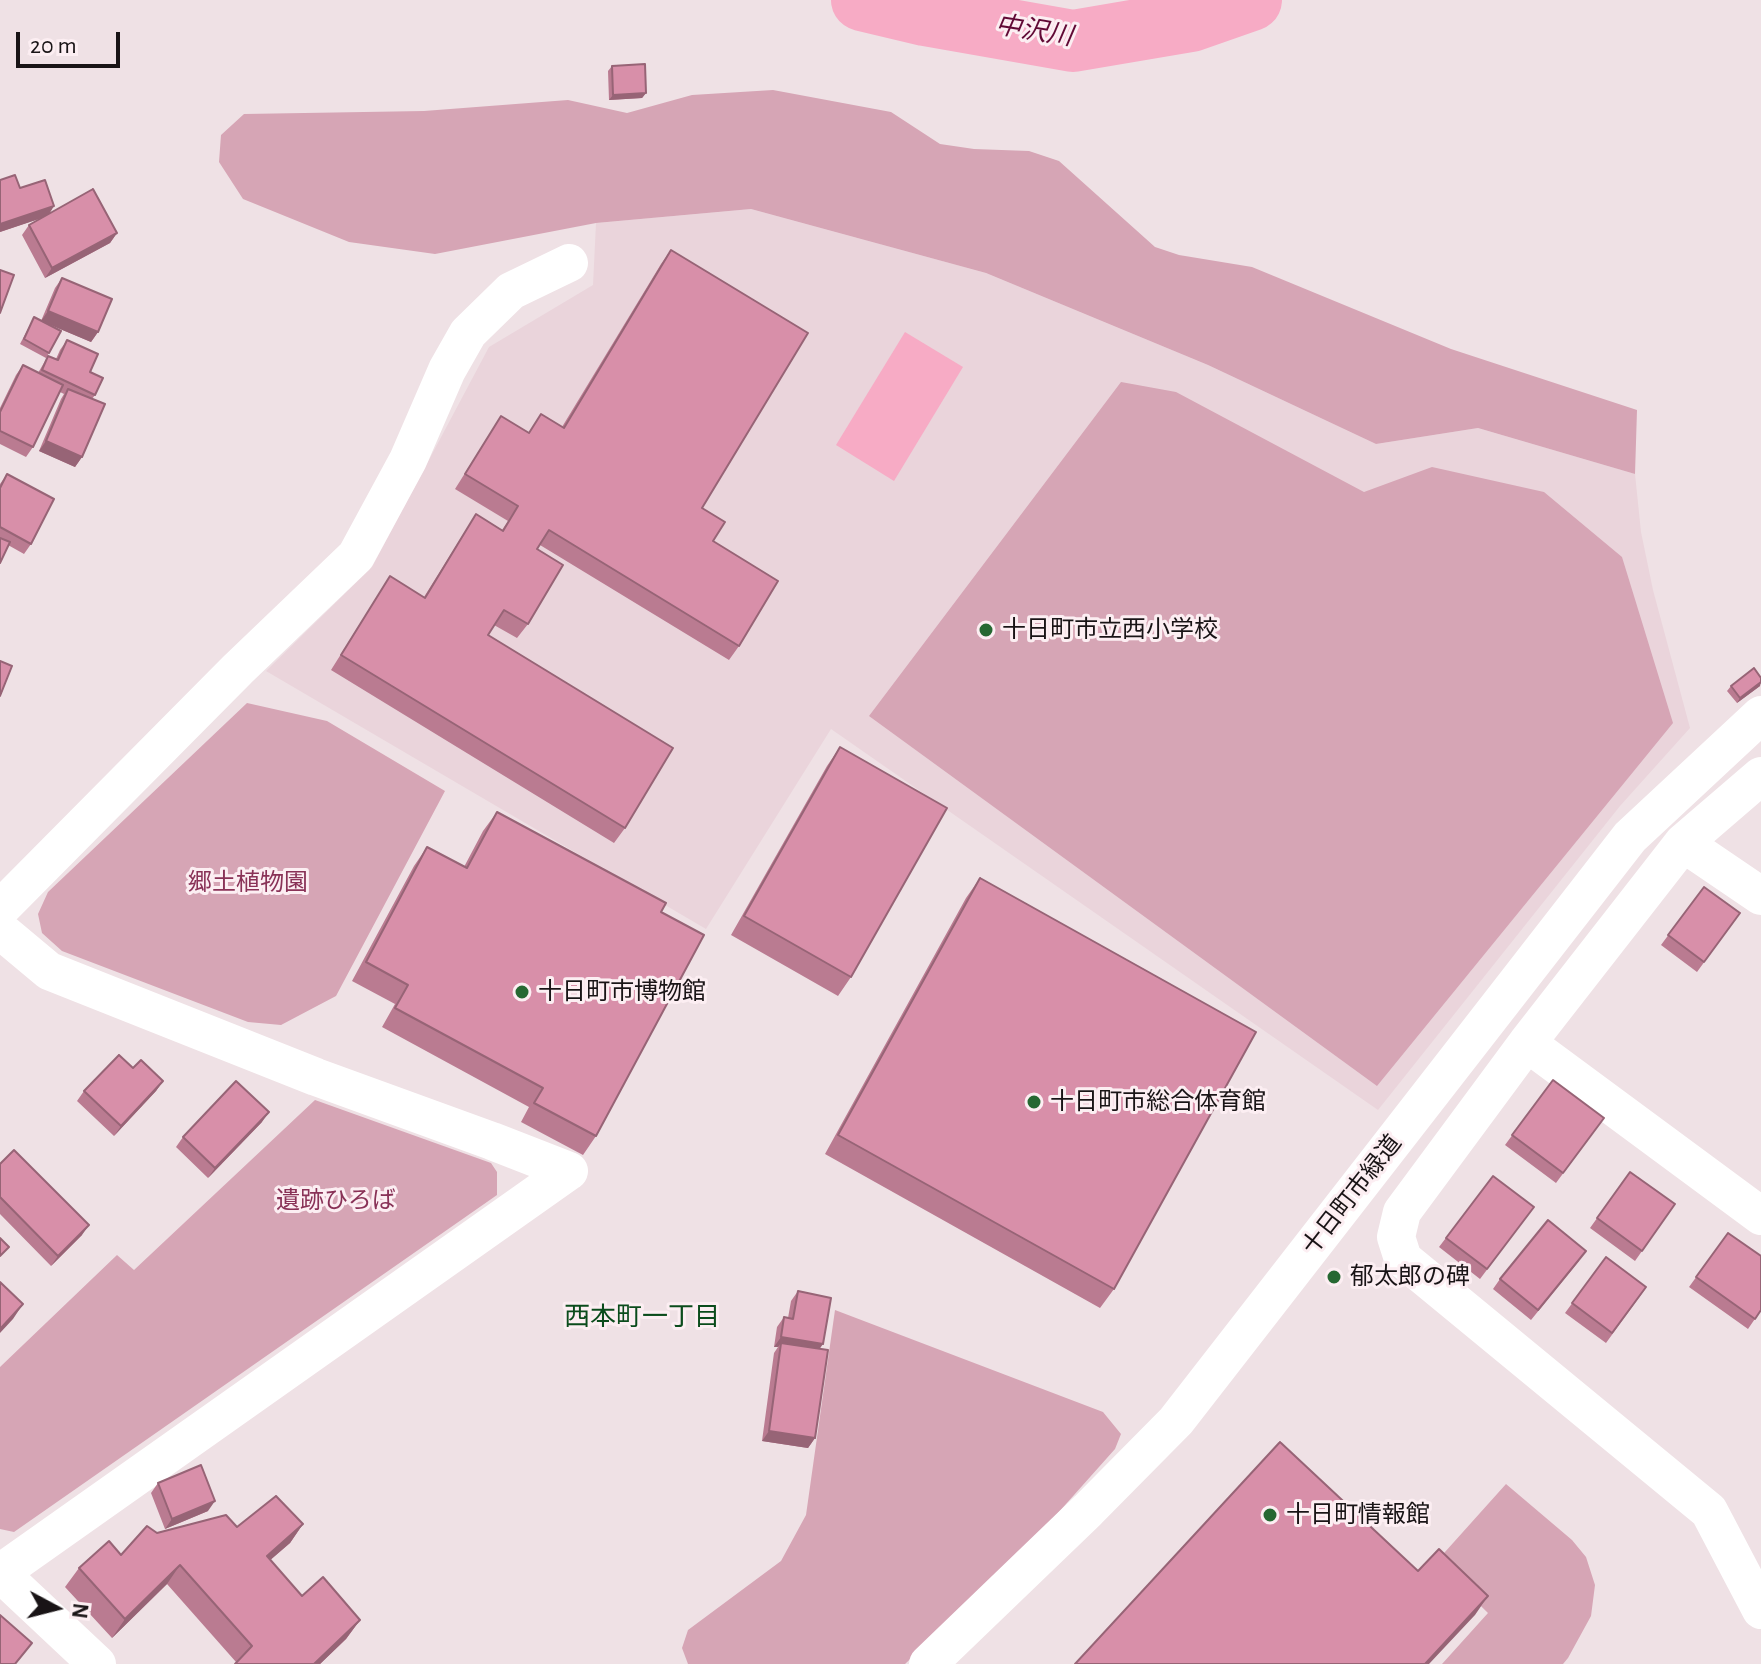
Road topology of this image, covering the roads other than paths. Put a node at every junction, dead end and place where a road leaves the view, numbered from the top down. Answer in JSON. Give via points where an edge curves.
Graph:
{"nodes":[{"id":1,"x":569,"y":263,"type":"dead end"},
{"id":2,"x":1761,"y":715,"type":"edge"},
{"id":3,"x":1761,"y":776,"type":"edge"},
{"id":4,"x":1683,"y":843,"type":"junction"},
{"id":5,"x":1761,"y":896,"type":"edge"},
{"id":6,"x":0,"y":909,"type":"edge"},
{"id":7,"x":0,"y":930,"type":"edge"},
{"id":8,"x":1527,"y":1043,"type":"junction"},
{"id":9,"x":1761,"y":1216,"type":"edge"},
{"id":10,"x":0,"y":1573,"type":"edge"},
{"id":11,"x":1761,"y":1610,"type":"edge"},
{"id":12,"x":97,"y":1664,"type":"edge"},
{"id":13,"x":928,"y":1664,"type":"edge"}],
"edges":[{"from":1,"to":6,"type":"street","via":[[511,291],[468,333],[356,556]]},
{"from":2,"to":13,"type":"street","name":"十日町市緑道","via":[[1630,837],[1176,1421]]},
{"from":3,"to":4,"type":"street"},
{"from":4,"to":5,"type":"street"},
{"from":4,"to":8,"type":"street"},
{"from":7,"to":10,"type":"street","via":[[49,971],[569,1171]]},
{"from":8,"to":9,"type":"street"},
{"from":8,"to":11,"type":"street","via":[[1402,1212],[1396,1237],[1403,1259],[1709,1511]]},
{"from":10,"to":12,"type":"street"}]}
